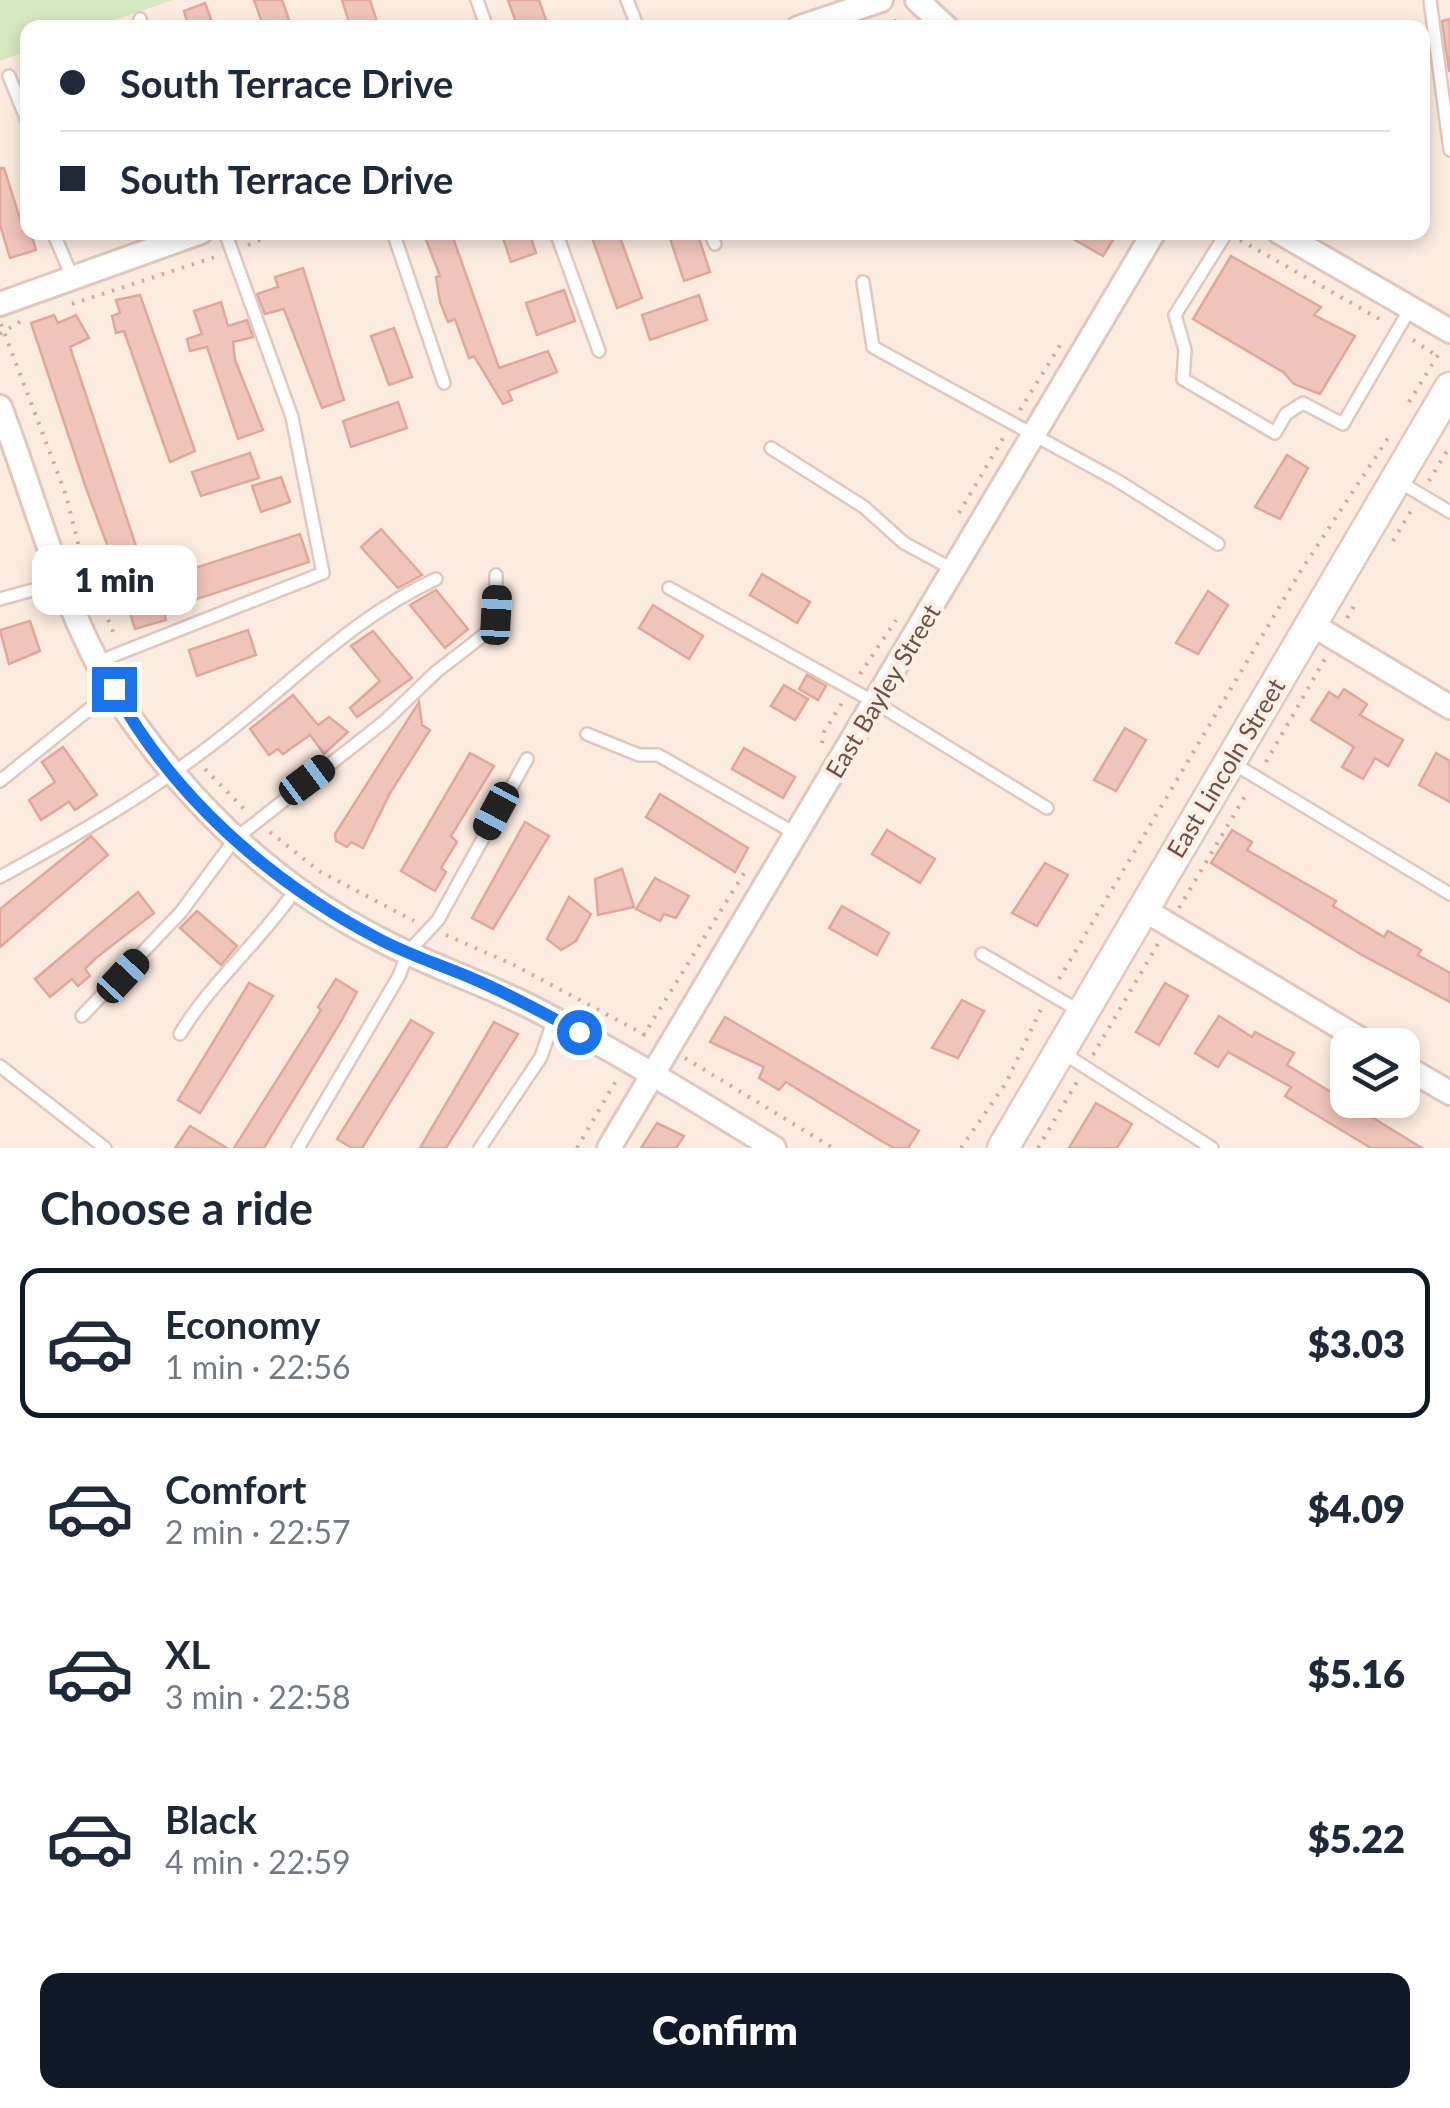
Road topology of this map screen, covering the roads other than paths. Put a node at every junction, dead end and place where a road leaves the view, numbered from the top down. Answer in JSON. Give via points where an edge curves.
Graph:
{"nodes":[{"id":1,"x":880,"y":0,"type":"edge"},
{"id":2,"x":917,"y":0,"type":"edge"},
{"id":3,"x":1430,"y":0,"type":"edge"},
{"id":4,"x":835,"y":20,"type":"edge"},
{"id":5,"x":938,"y":20,"type":"edge"},
{"id":6,"x":9,"y":76,"type":"dead end"},
{"id":7,"x":20,"y":103,"type":"edge"},
{"id":8,"x":1450,"y":150,"type":"edge"},
{"id":9,"x":56,"y":240,"type":"edge"},
{"id":10,"x":179,"y":240,"type":"edge"},
{"id":11,"x":228,"y":240,"type":"edge"},
{"id":12,"x":396,"y":240,"type":"edge"},
{"id":13,"x":559,"y":240,"type":"edge"},
{"id":14,"x":1149,"y":240,"type":"edge"},
{"id":15,"x":1222,"y":240,"type":"edge"},
{"id":16,"x":1293,"y":240,"type":"edge"},
{"id":17,"x":73,"y":278,"type":"junction"},
{"id":18,"x":863,"y":282,"type":"dead end"},
{"id":19,"x":0,"y":304,"type":"edge"},
{"id":20,"x":1410,"y":307,"type":"junction"},
{"id":21,"x":1448,"y":340,"type":"edge"},
{"id":22,"x":599,"y":351,"type":"dead end"},
{"id":23,"x":444,"y":383,"type":"dead end"},
{"id":24,"x":1450,"y":388,"type":"edge"},
{"id":25,"x":0,"y":406,"type":"edge"},
{"id":26,"x":1033,"y":437,"type":"junction"},
{"id":27,"x":771,"y":448,"type":"dead end"},
{"id":28,"x":1408,"y":488,"type":"junction"},
{"id":29,"x":1450,"y":512,"type":"edge"},
{"id":30,"x":1218,"y":544,"type":"dead end"},
{"id":31,"x":955,"y":570,"type":"junction"},
{"id":32,"x":496,"y":575,"type":"dead end"},
{"id":33,"x":436,"y":579,"type":"dead end"},
{"id":34,"x":62,"y":582,"type":"junction"},
{"id":35,"x":669,"y":588,"type":"dead end"},
{"id":36,"x":0,"y":599,"type":"edge"},
{"id":37,"x":1323,"y":632,"type":"junction"},
{"id":38,"x":100,"y":661,"type":"junction"},
{"id":39,"x":114,"y":689,"type":"junction"},
{"id":40,"x":876,"y":703,"type":"junction"},
{"id":41,"x":1450,"y":707,"type":"edge"},
{"id":42,"x":588,"y":734,"type":"dead end"},
{"id":43,"x":528,"y":759,"type":"dead end"},
{"id":44,"x":1230,"y":762,"type":"junction"},
{"id":45,"x":172,"y":771,"type":"junction"},
{"id":46,"x":0,"y":782,"type":"edge"},
{"id":47,"x":1046,"y":808,"type":"dead end"},
{"id":48,"x":798,"y":835,"type":"junction"},
{"id":49,"x":235,"y":839,"type":"junction"},
{"id":50,"x":0,"y":878,"type":"edge"},
{"id":51,"x":296,"y":890,"type":"junction"},
{"id":52,"x":1450,"y":894,"type":"edge"},
{"id":53,"x":1142,"y":909,"type":"junction"},
{"id":54,"x":408,"y":952,"type":"junction"},
{"id":55,"x":982,"y":954,"type":"dead end"},
{"id":56,"x":1081,"y":1012,"type":"junction"},
{"id":57,"x":82,"y":1016,"type":"dead end"},
{"id":58,"x":554,"y":1019,"type":"junction"},
{"id":59,"x":1342,"y":1028,"type":"edge"},
{"id":60,"x":180,"y":1034,"type":"dead end"},
{"id":61,"x":1060,"y":1050,"type":"junction"},
{"id":62,"x":0,"y":1066,"type":"edge"},
{"id":63,"x":652,"y":1074,"type":"junction"},
{"id":64,"x":1420,"y":1076,"type":"edge"},
{"id":65,"x":1450,"y":1093,"type":"edge"},
{"id":66,"x":105,"y":1148,"type":"edge"},
{"id":67,"x":298,"y":1148,"type":"edge"},
{"id":68,"x":480,"y":1148,"type":"edge"},
{"id":69,"x":608,"y":1148,"type":"edge"},
{"id":70,"x":774,"y":1148,"type":"edge"},
{"id":71,"x":1003,"y":1148,"type":"edge"},
{"id":72,"x":1212,"y":1148,"type":"edge"}],
"edges":[{"from":1,"to":4,"type":"street"},
{"from":2,"to":5,"type":"street"},
{"from":3,"to":8,"type":"lane"},
{"from":6,"to":7,"type":"lane"},
{"from":9,"to":17,"type":"lane"},
{"from":10,"to":17,"type":"street"},
{"from":11,"to":38,"type":"lane","via":[[292,417],[323,573]]},
{"from":12,"to":23,"type":"lane"},
{"from":13,"to":22,"type":"lane"},
{"from":14,"to":26,"type":"street","name":"East Bayley Street"},
{"from":15,"to":20,"type":"lane","via":[[1175,315],[1185,350],[1182,378],[1275,433],[1303,403],[1343,424]]},
{"from":16,"to":20,"type":"street"},
{"from":17,"to":19,"type":"street"},
{"from":18,"to":26,"type":"lane","via":[[872,347]]},
{"from":20,"to":21,"type":"street"},
{"from":24,"to":28,"type":"street","name":"East Lincoln Street"},
{"from":25,"to":34,"type":"street"},
{"from":26,"to":30,"type":"lane"},
{"from":26,"to":31,"type":"street","name":"East Bayley Street"},
{"from":27,"to":31,"type":"lane","via":[[864,507],[904,543]]},
{"from":28,"to":29,"type":"lane"},
{"from":28,"to":37,"type":"street","name":"East Lincoln Street"},
{"from":31,"to":40,"type":"street","name":"East Bayley Street"},
{"from":32,"to":49,"type":"lane","via":[[496,615],[485,634]]},
{"from":33,"to":45,"type":"lane","via":[[302,667]]},
{"from":34,"to":36,"type":"lane"},
{"from":34,"to":38,"type":"street"},
{"from":35,"to":40,"type":"lane"},
{"from":37,"to":41,"type":"street"},
{"from":37,"to":44,"type":"street","name":"East Lincoln Street"},
{"from":38,"to":39,"type":"street"},
{"from":39,"to":45,"type":"street"},
{"from":39,"to":46,"type":"lane"},
{"from":40,"to":47,"type":"lane"},
{"from":40,"to":48,"type":"street","name":"East Bayley Street"},
{"from":42,"to":48,"type":"lane","via":[[639,755],[658,755]]},
{"from":43,"to":54,"type":"lane","via":[[430,928]]},
{"from":44,"to":52,"type":"lane"},
{"from":44,"to":53,"type":"street","name":"East Lincoln Street"},
{"from":45,"to":49,"type":"street"},
{"from":45,"to":50,"type":"lane","via":[[122,810]]},
{"from":48,"to":63,"type":"street","name":"East Bayley Street"},
{"from":49,"to":51,"type":"street"},
{"from":49,"to":57,"type":"lane","via":[[180,912]]},
{"from":51,"to":54,"type":"street"},
{"from":51,"to":60,"type":"lane"},
{"from":53,"to":56,"type":"street","name":"East Lincoln Street"},
{"from":53,"to":59,"type":"street"},
{"from":54,"to":58,"type":"street"},
{"from":54,"to":67,"type":"lane"},
{"from":55,"to":56,"type":"lane"},
{"from":56,"to":61,"type":"street","name":"East Lincoln Street"},
{"from":58,"to":63,"type":"street"},
{"from":58,"to":68,"type":"lane","via":[[540,1057]]},
{"from":61,"to":71,"type":"street","name":"East Lincoln Street"},
{"from":61,"to":72,"type":"lane"},
{"from":62,"to":66,"type":"lane"},
{"from":63,"to":69,"type":"street","name":"East Bayley Street"},
{"from":63,"to":70,"type":"street"},
{"from":64,"to":65,"type":"street"}]}
